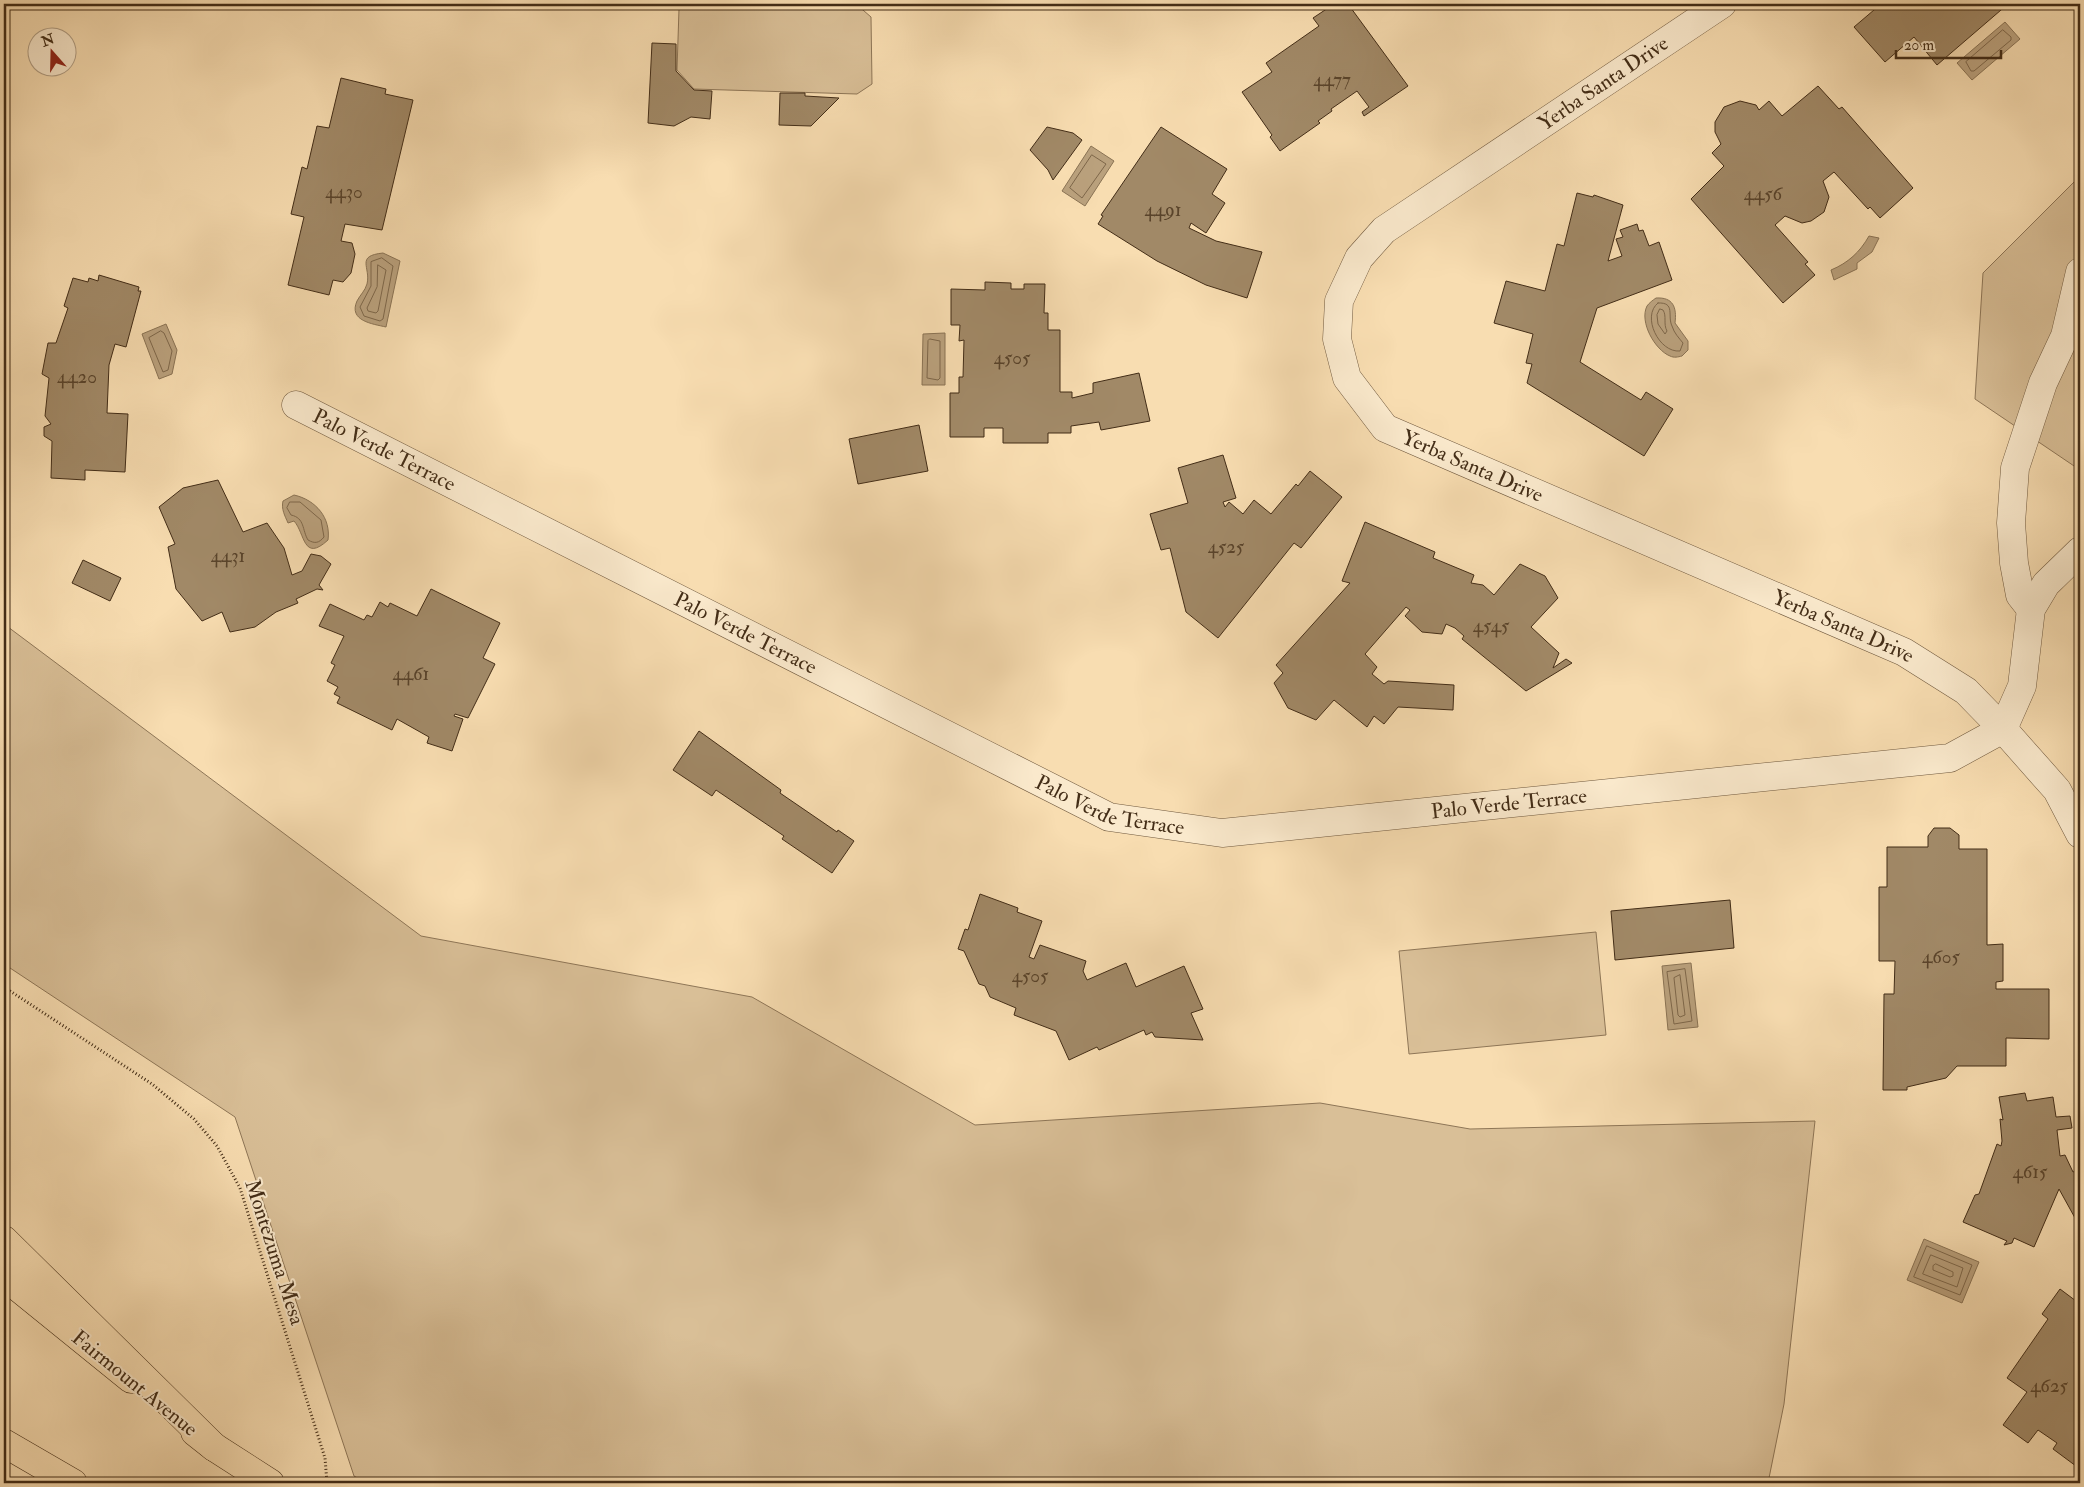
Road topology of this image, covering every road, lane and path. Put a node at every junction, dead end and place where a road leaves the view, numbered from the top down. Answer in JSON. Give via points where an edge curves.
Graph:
{"nodes":[{"id":1,"x":1722,"y":4,"type":"edge"},
{"id":2,"x":2080,"y":272,"type":"edge"},
{"id":3,"x":296,"y":405,"type":"dead end"},
{"id":4,"x":2080,"y":551,"type":"edge"},
{"id":5,"x":2031,"y":608,"type":"junction"},
{"id":6,"x":2003,"y":729,"type":"junction"},
{"id":7,"x":2080,"y":834,"type":"edge"},
{"id":8,"x":4,"y":987,"type":"edge"},
{"id":9,"x":4,"y":1240,"type":"edge"},
{"id":10,"x":4,"y":1276,"type":"edge"},
{"id":11,"x":4,"y":1443,"type":"edge"},
{"id":12,"x":214,"y":1447,"type":"junction"},
{"id":13,"x":73,"y":1483,"type":"edge"},
{"id":14,"x":270,"y":1483,"type":"edge"},
{"id":15,"x":327,"y":1483,"type":"edge"}],
"edges":[{"from":1,"to":6,"type":"street","name":"Yerba Santa Drive","via":[[1384,230],[1359,258],[1339,301],[1337,339],[1347,378],[1385,428],[1904,652],[1966,691]]},
{"from":2,"to":5,"type":"street","via":[[2065,336],[2043,383],[2015,468],[2014,563],[2020,595]]},
{"from":3,"to":6,"type":"street","name":"Palo Verde Terrace","via":[[1109,817],[1222,833],[1950,758]]},
{"from":4,"to":5,"type":"street","via":[[2046,584]]},
{"from":5,"to":6,"type":"street","via":[[2022,686]]},
{"from":6,"to":7,"type":"street","name":"Yerba Santa Drive","via":[[2057,790]]},
{"from":8,"to":15,"type":"path","name":"Montezuma Mesa","via":[[152,1084],[194,1119],[217,1146],[240,1188],[325,1458]]},
{"from":9,"to":12,"type":"main road"},
{"from":10,"to":12,"type":"main road","name":"Fairmount Avenue"},
{"from":11,"to":13,"type":"main road"},
{"from":12,"to":14,"type":"main road","name":"Fairmount Avenue"}]}
